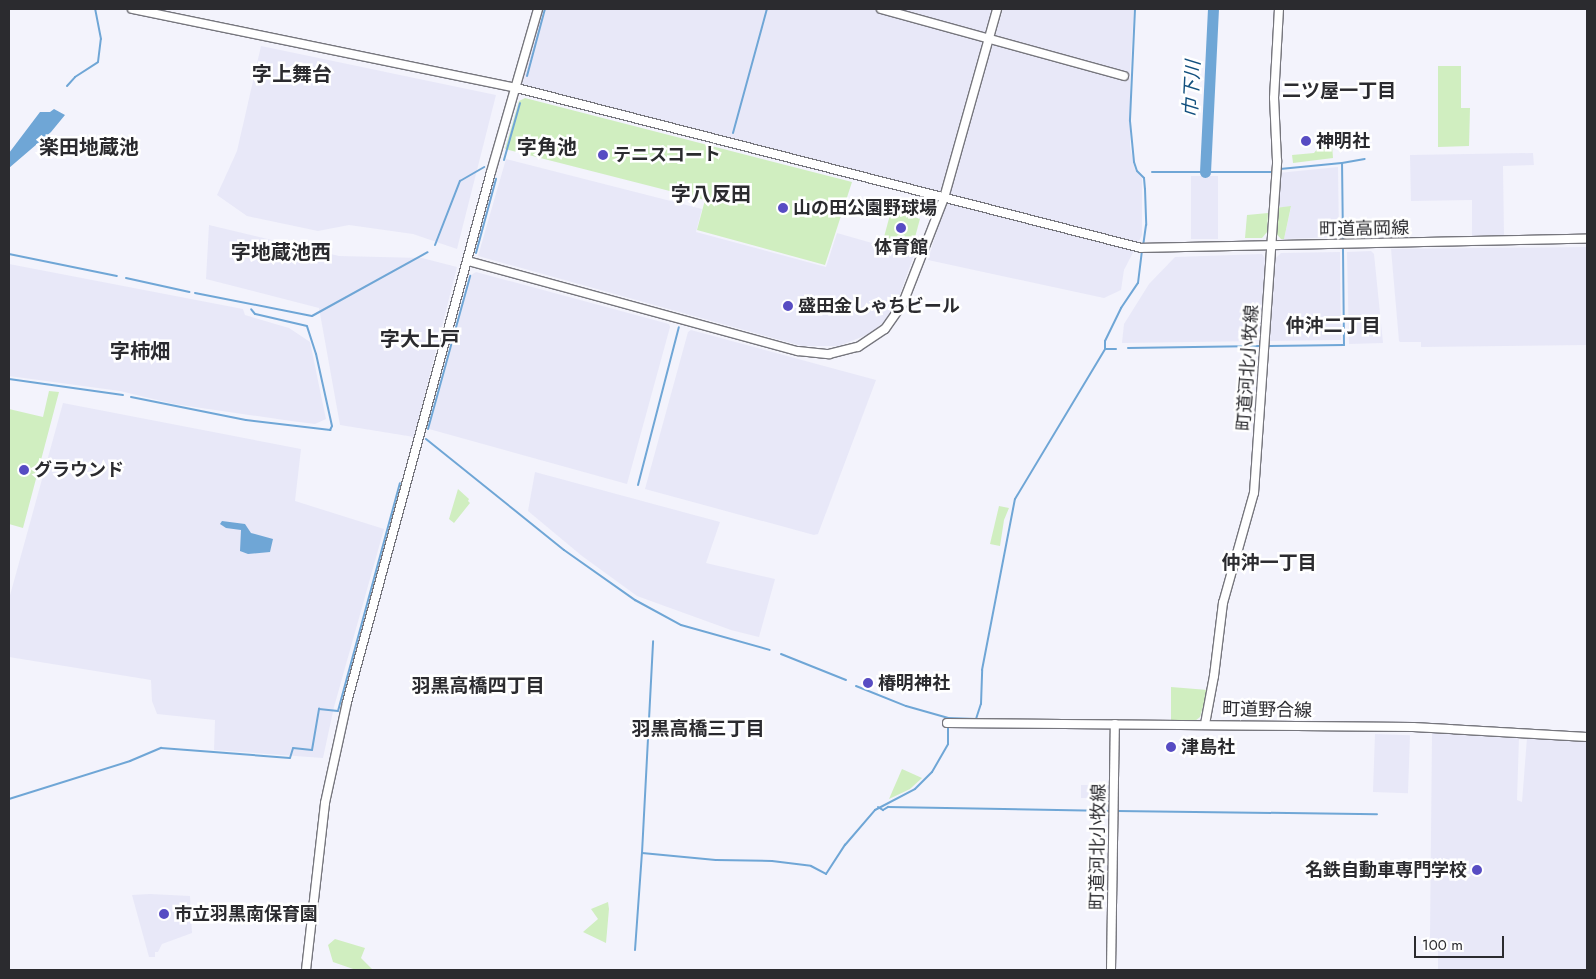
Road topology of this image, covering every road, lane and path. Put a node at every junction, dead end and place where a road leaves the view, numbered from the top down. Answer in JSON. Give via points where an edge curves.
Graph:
{"nodes":[{"id":1,"x":132,"y":9,"type":"edge"},
{"id":2,"x":538,"y":9,"type":"edge"},
{"id":3,"x":881,"y":9,"type":"edge"},
{"id":4,"x":997,"y":9,"type":"edge"},
{"id":5,"x":1279,"y":9,"type":"edge"},
{"id":6,"x":989,"y":39,"type":"junction"},
{"id":7,"x":1124,"y":76,"type":"dead end"},
{"id":8,"x":517,"y":88,"type":"junction"},
{"id":9,"x":944,"y":198,"type":"junction"},
{"id":10,"x":1587,"y":239,"type":"edge"},
{"id":11,"x":1271,"y":246,"type":"junction"},
{"id":12,"x":468,"y":262,"type":"junction"},
{"id":13,"x":947,"y":724,"type":"dead end"},
{"id":14,"x":1115,"y":724,"type":"junction"},
{"id":15,"x":1205,"y":724,"type":"junction"},
{"id":16,"x":1587,"y":737,"type":"edge"},
{"id":17,"x":306,"y":970,"type":"edge"},
{"id":18,"x":1111,"y":970,"type":"edge"}],
"edges":[{"from":1,"to":8,"type":"street","name":"町道高岡線"},
{"from":2,"to":8,"type":"street"},
{"from":3,"to":6,"type":"street"},
{"from":4,"to":6,"type":"street"},
{"from":5,"to":11,"type":"street","name":"町道河北小牧線","via":[[1274,98],[1277,161]]},
{"from":6,"to":7,"type":"street"},
{"from":6,"to":9,"type":"street"},
{"from":8,"to":9,"type":"street","name":"町道高岡線"},
{"from":8,"to":12,"type":"street"},
{"from":9,"to":11,"type":"street","name":"町道高岡線","via":[[1141,248]]},
{"from":9,"to":12,"type":"street","via":[[896,315],[870,341],[853,350],[835,354],[798,351]]},
{"from":10,"to":11,"type":"street","name":"町道高岡線"},
{"from":11,"to":15,"type":"street","name":"町道河北小牧線","via":[[1254,493],[1223,603]]},
{"from":12,"to":17,"type":"street","via":[[347,702],[325,803]]},
{"from":13,"to":14,"type":"street","name":"町道野合線"},
{"from":14,"to":15,"type":"street","name":"町道野合線"},
{"from":14,"to":18,"type":"street","name":"町道河北小牧線"},
{"from":15,"to":16,"type":"street","name":"町道野合線","via":[[1422,727]]}]}
